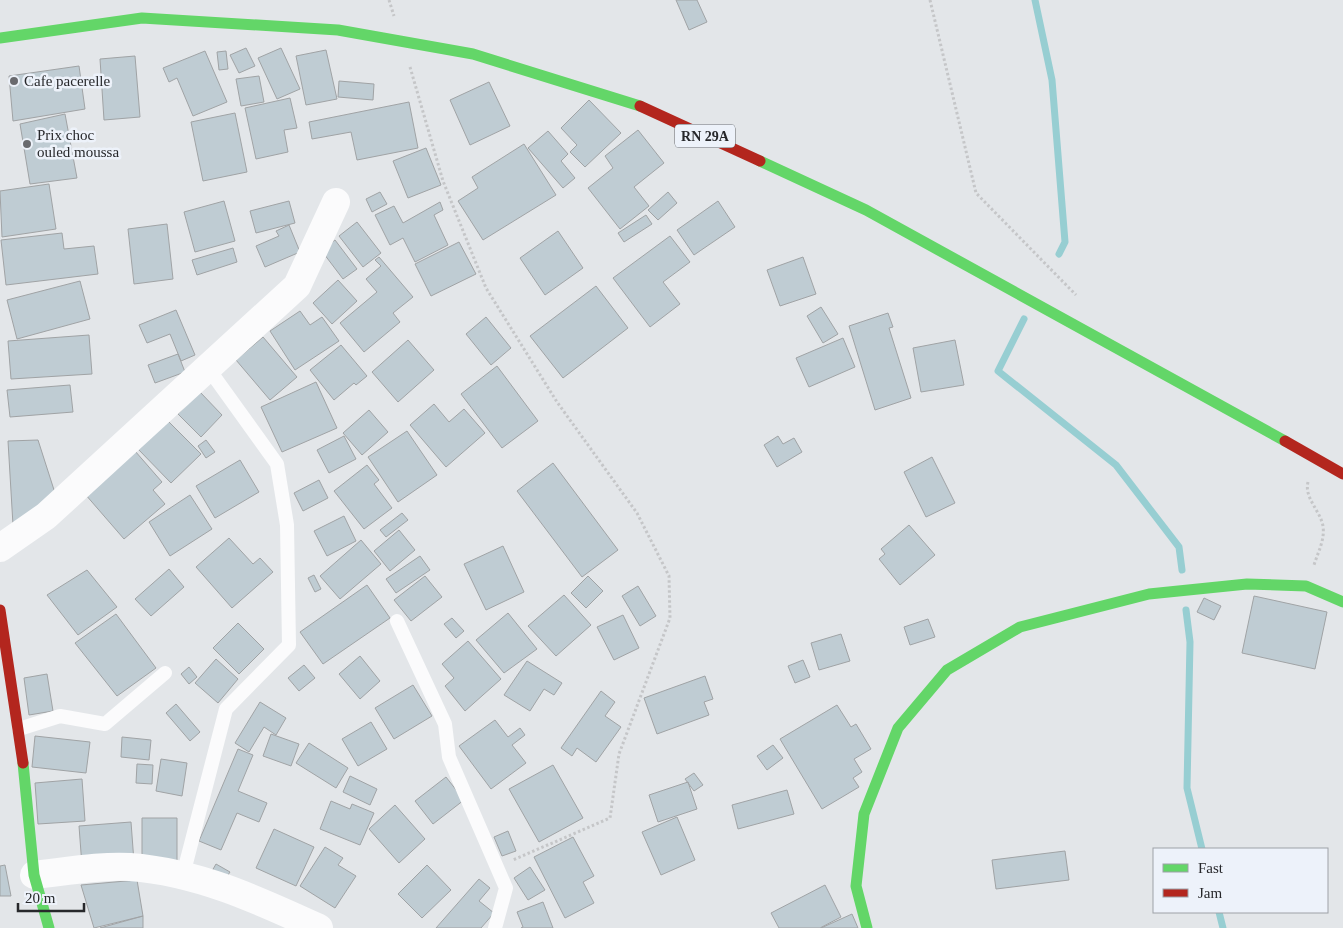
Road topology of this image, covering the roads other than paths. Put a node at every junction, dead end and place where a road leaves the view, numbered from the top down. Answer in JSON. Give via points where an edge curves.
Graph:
{"nodes":[{"id":1,"x":0,"y":38,"type":"edge"},
{"id":2,"x":336,"y":202,"type":"dead end"},
{"id":3,"x":208,"y":368,"type":"junction"},
{"id":4,"x":1343,"y":474,"type":"edge"},
{"id":5,"x":0,"y":548,"type":"edge"},
{"id":6,"x":1343,"y":602,"type":"edge"},
{"id":7,"x":0,"y":610,"type":"edge"},
{"id":8,"x":398,"y":621,"type":"dead end"},
{"id":9,"x":165,"y":673,"type":"dead end"},
{"id":10,"x":19,"y":729,"type":"junction"},
{"id":11,"x":34,"y":875,"type":"junction"},
{"id":12,"x":182,"y":875,"type":"junction"},
{"id":13,"x":49,"y":928,"type":"edge"},
{"id":14,"x":319,"y":928,"type":"edge"},
{"id":15,"x":495,"y":928,"type":"edge"},
{"id":16,"x":867,"y":928,"type":"edge"}],
"edges":[{"from":1,"to":4,"type":"main road","number":"RN 29A","via":[[142,18],[338,30],[473,54],[650,110],[866,210]]},
{"from":2,"to":3,"type":"street","via":[[297,286]]},
{"from":3,"to":5,"type":"street","via":[[46,516]]},
{"from":3,"to":12,"type":"lane","via":[[277,464],[288,525],[289,645],[226,709]]},
{"from":6,"to":16,"type":"main road","via":[[1306,586],[1247,584],[1149,594],[1020,627],[947,670],[898,728],[864,814],[856,886]]},
{"from":7,"to":10,"type":"main road"},
{"from":8,"to":15,"type":"lane","via":[[445,724],[449,757],[506,888]]},
{"from":9,"to":10,"type":"lane","via":[[104,724],[60,716]]},
{"from":10,"to":11,"type":"main road"},
{"from":11,"to":12,"type":"street","via":[[129,867]]},
{"from":11,"to":13,"type":"main road"},
{"from":12,"to":14,"type":"street","via":[[235,890]]}]}
